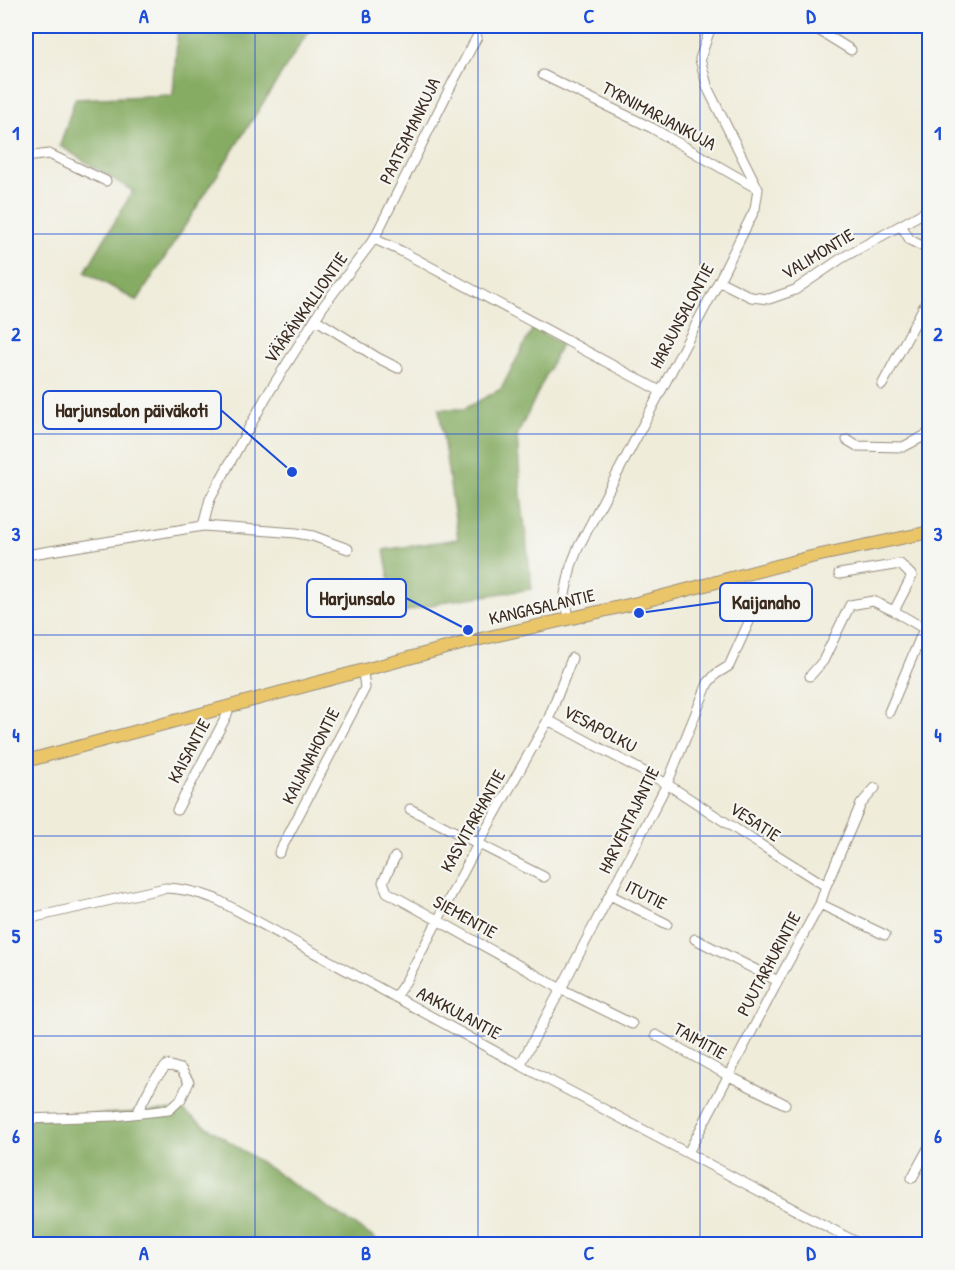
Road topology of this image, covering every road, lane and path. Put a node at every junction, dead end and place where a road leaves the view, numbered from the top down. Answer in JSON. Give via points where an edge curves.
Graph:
{"nodes":[{"id":1,"x":711,"y":26,"type":"edge"},
{"id":2,"x":812,"y":26,"type":"edge"},
{"id":3,"x":477,"y":37,"type":"dead end"},
{"id":4,"x":851,"y":50,"type":"dead end"},
{"id":5,"x":543,"y":75,"type":"dead end"},
{"id":6,"x":26,"y":157,"type":"edge"},
{"id":7,"x":106,"y":181,"type":"dead end"},
{"id":8,"x":758,"y":189,"type":"junction"},
{"id":9,"x":930,"y":209,"type":"edge"},
{"id":10,"x":901,"y":225,"type":"junction"},
{"id":11,"x":374,"y":239,"type":"junction"},
{"id":12,"x":930,"y":250,"type":"edge"},
{"id":13,"x":719,"y":281,"type":"junction"},
{"id":14,"x":930,"y":295,"type":"edge"},
{"id":15,"x":315,"y":319,"type":"junction"},
{"id":16,"x":398,"y":368,"type":"dead end"},
{"id":17,"x":882,"y":385,"type":"dead end"},
{"id":18,"x":660,"y":391,"type":"junction"},
{"id":19,"x":930,"y":433,"type":"edge"},
{"id":20,"x":847,"y":440,"type":"dead end"},
{"id":21,"x":203,"y":526,"type":"junction"},
{"id":22,"x":930,"y":532,"type":"edge"},
{"id":23,"x":348,"y":549,"type":"dead end"},
{"id":24,"x":26,"y":555,"type":"edge"},
{"id":25,"x":839,"y":574,"type":"dead end"},
{"id":26,"x":763,"y":591,"type":"dead end"},
{"id":27,"x":894,"y":611,"type":"junction"},
{"id":28,"x":569,"y":619,"type":"junction"},
{"id":29,"x":927,"y":631,"type":"edge"},
{"id":30,"x":572,"y":658,"type":"dead end"},
{"id":31,"x":363,"y":672,"type":"junction"},
{"id":32,"x":810,"y":676,"type":"dead end"},
{"id":33,"x":229,"y":708,"type":"junction"},
{"id":34,"x":889,"y":712,"type":"dead end"},
{"id":35,"x":548,"y":720,"type":"junction"},
{"id":36,"x":26,"y":761,"type":"edge"},
{"id":37,"x":667,"y":784,"type":"junction"},
{"id":38,"x":875,"y":788,"type":"dead end"},
{"id":39,"x":411,"y":809,"type":"dead end"},
{"id":40,"x":177,"y":810,"type":"dead end"},
{"id":41,"x":478,"y":844,"type":"junction"},
{"id":42,"x":279,"y":854,"type":"dead end"},
{"id":43,"x":395,"y":857,"type":"dead end"},
{"id":44,"x":544,"y":877,"type":"dead end"},
{"id":45,"x":826,"y":886,"type":"junction"},
{"id":46,"x":610,"y":895,"type":"junction"},
{"id":47,"x":820,"y":904,"type":"junction"},
{"id":48,"x":26,"y":919,"type":"edge"},
{"id":49,"x":437,"y":920,"type":"junction"},
{"id":50,"x":667,"y":924,"type":"dead end"},
{"id":51,"x":885,"y":935,"type":"dead end"},
{"id":52,"x":695,"y":939,"type":"dead end"},
{"id":53,"x":778,"y":981,"type":"junction"},
{"id":54,"x":561,"y":989,"type":"junction"},
{"id":55,"x":395,"y":997,"type":"junction"},
{"id":56,"x":632,"y":1024,"type":"dead end"},
{"id":57,"x":656,"y":1035,"type":"dead end"},
{"id":58,"x":520,"y":1065,"type":"junction"},
{"id":59,"x":729,"y":1076,"type":"junction"},
{"id":60,"x":785,"y":1104,"type":"dead end"},
{"id":61,"x":137,"y":1113,"type":"junction"},
{"id":62,"x":26,"y":1119,"type":"edge"},
{"id":63,"x":930,"y":1145,"type":"edge"},
{"id":64,"x":688,"y":1153,"type":"junction"},
{"id":65,"x":912,"y":1178,"type":"dead end"},
{"id":66,"x":860,"y":1245,"type":"edge"}],
"edges":[{"from":1,"to":8,"type":"street","via":[[700,58],[708,89]]},
{"from":2,"to":4,"type":"street"},
{"from":3,"to":11,"type":"street","name":"PAATSAMANKUJA"},
{"from":5,"to":8,"type":"street","name":"TYRNIMARJANKUJA","via":[[652,128]]},
{"from":6,"to":7,"type":"street","via":[[49,154]]},
{"from":8,"to":13,"type":"street","name":"HARJUNSALONTIE","via":[[755,209]]},
{"from":9,"to":10,"type":"street","name":"VALIMONTIE"},
{"from":10,"to":12,"type":"street","via":[[910,240]]},
{"from":10,"to":13,"type":"street","name":"VALIMONTIE","via":[[795,290],[769,298],[751,297]]},
{"from":11,"to":15,"type":"street","name":"VÄÄRÄNKALLIONTIE"},
{"from":11,"to":18,"type":"street"},
{"from":13,"to":18,"type":"street","name":"HARJUNSALONTIE"},
{"from":14,"to":17,"type":"street"},
{"from":15,"to":16,"type":"street"},
{"from":15,"to":21,"type":"street","name":"VÄÄRÄNKALLIONTIE","via":[[266,397],[210,499]]},
{"from":18,"to":28,"type":"street","name":"HARJUNSALONTIE","via":[[571,566],[564,594]]},
{"from":19,"to":20,"type":"street","via":[[903,447],[857,446]]},
{"from":21,"to":23,"type":"street","via":[[296,533]]},
{"from":21,"to":24,"type":"street"},
{"from":22,"to":28,"type":"main road","name":"KANGASALANTIE","via":[[811,557]]},
{"from":25,"to":27,"type":"street","via":[[900,564],[912,576]]},
{"from":26,"to":37,"type":"street","name":"HARVENTAJANTIE","via":[[729,666],[708,682]]},
{"from":27,"to":29,"type":"street"},
{"from":27,"to":32,"type":"street","via":[[873,601],[850,605],[823,661]]},
{"from":28,"to":31,"type":"main road","name":"KANGASALANTIE"},
{"from":29,"to":34,"type":"street"},
{"from":30,"to":35,"type":"street","name":"KASVITARHANTIE"},
{"from":31,"to":33,"type":"main road","name":"KANGASALANTIE"},
{"from":31,"to":42,"type":"street","name":"KAIJANAHONTIE","via":[[364,688]]},
{"from":33,"to":36,"type":"main road","name":"KANGASALANTIE"},
{"from":33,"to":40,"type":"street","name":"KAISANTIE"},
{"from":35,"to":37,"type":"street","name":"VESAPOLKU"},
{"from":35,"to":41,"type":"street","name":"KASVITARHANTIE"},
{"from":37,"to":45,"type":"street","name":"VESATIE"},
{"from":37,"to":46,"type":"street","name":"HARVENTAJANTIE"},
{"from":38,"to":45,"type":"street","name":"PUUTARHURINTIE","via":[[861,804]]},
{"from":39,"to":41,"type":"street"},
{"from":41,"to":44,"type":"street"},
{"from":41,"to":49,"type":"street","name":"KASVITARHANTIE"},
{"from":43,"to":49,"type":"street","name":"SIEMENTIE","via":[[383,882],[387,892]]},
{"from":45,"to":47,"type":"street","name":"PUUTARHURINTIE"},
{"from":46,"to":50,"type":"street","name":"ITUTIE"},
{"from":46,"to":54,"type":"street","name":"HARVENTAJANTIE"},
{"from":47,"to":51,"type":"street"},
{"from":47,"to":53,"type":"street","name":"PUUTARHURINTIE"},
{"from":48,"to":55,"type":"street","name":"AAKKULANTIE","via":[[177,888],[216,899]]},
{"from":49,"to":54,"type":"street","name":"SIEMENTIE"},
{"from":49,"to":55,"type":"street","name":"KASVITARHANTIE"},
{"from":52,"to":53,"type":"street"},
{"from":53,"to":59,"type":"street","name":"PUUTARHURINTIE"},
{"from":54,"to":56,"type":"street"},
{"from":54,"to":58,"type":"street","name":"HARVENTAJANTIE"},
{"from":55,"to":58,"type":"street","name":"AAKKULANTIE"},
{"from":57,"to":59,"type":"street","name":"TAIMITIE"},
{"from":58,"to":64,"type":"street","name":"AAKKULANTIE"},
{"from":59,"to":60,"type":"street","name":"TAIMITIE"},
{"from":59,"to":64,"type":"street","name":"PUUTARHURINTIE"},
{"from":61,"to":61,"type":"street","via":[[170,1110],[189,1082],[181,1069],[167,1065],[154,1080]]},
{"from":61,"to":62,"type":"street"},
{"from":63,"to":65,"type":"street"},
{"from":64,"to":66,"type":"street","name":"AAKKULANTIE"}]}
